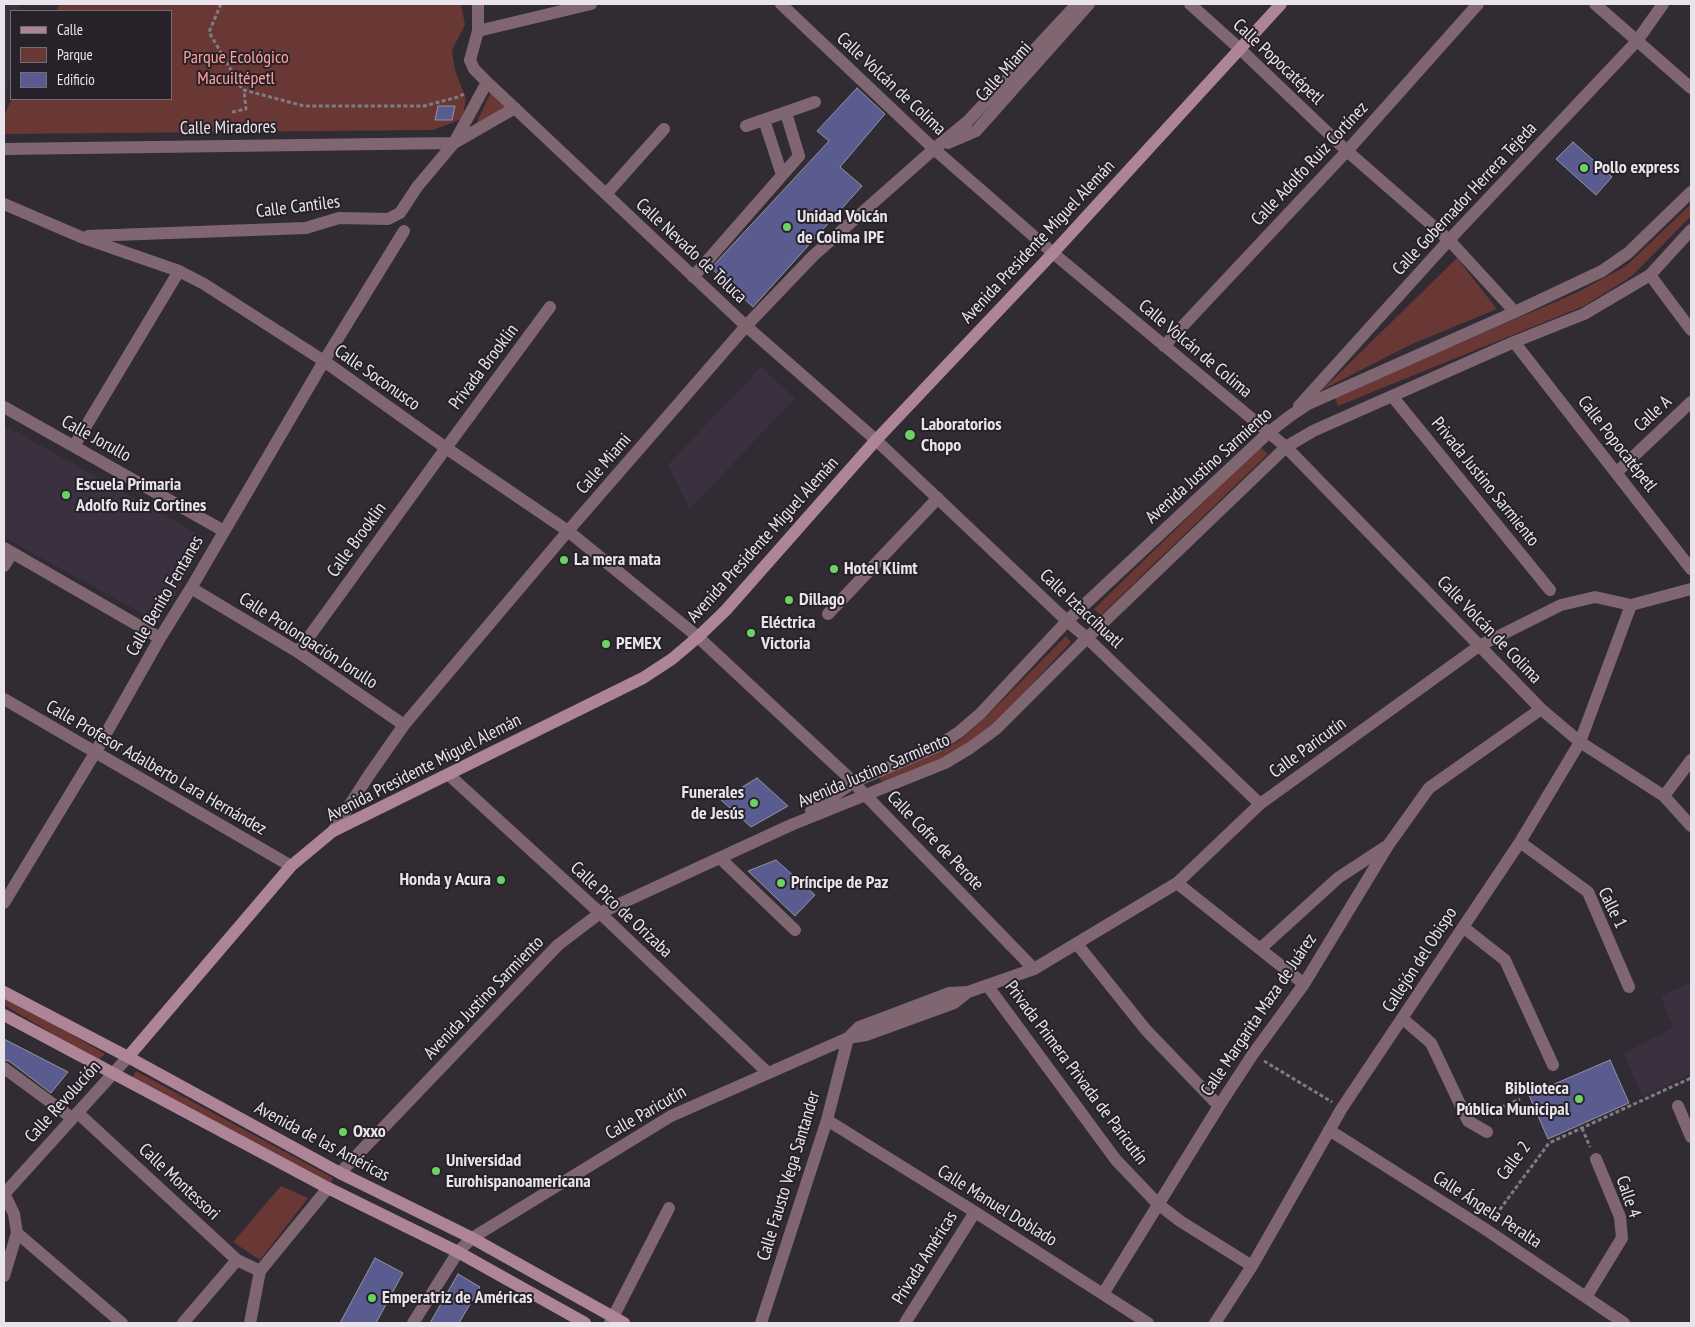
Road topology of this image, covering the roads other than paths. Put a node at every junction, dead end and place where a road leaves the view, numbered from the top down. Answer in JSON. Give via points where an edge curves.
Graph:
{"nodes":[{"id":1,"x":478,"y":4,"type":"edge"},
{"id":2,"x":590,"y":4,"type":"edge"},
{"id":3,"x":782,"y":4,"type":"edge"},
{"id":4,"x":1077,"y":4,"type":"edge"},
{"id":5,"x":1090,"y":4,"type":"edge"},
{"id":6,"x":1190,"y":4,"type":"edge"},
{"id":7,"x":1280,"y":4,"type":"edge"},
{"id":8,"x":1478,"y":4,"type":"edge"},
{"id":9,"x":1595,"y":4,"type":"edge"},
{"id":10,"x":1663,"y":4,"type":"edge"},
{"id":11,"x":478,"y":30,"type":"junction"},
{"id":12,"x":1637,"y":41,"type":"junction"},
{"id":13,"x":1240,"y":49,"type":"junction"},
{"id":14,"x":487,"y":82,"type":"junction"},
{"id":15,"x":1691,"y":88,"type":"edge"},
{"id":16,"x":815,"y":102,"type":"dead end"},
{"id":17,"x":515,"y":108,"type":"junction"},
{"id":18,"x":786,"y":112,"type":"junction"},
{"id":19,"x":764,"y":120,"type":"junction"},
{"id":20,"x":746,"y":126,"type":"dead end"},
{"id":21,"x":664,"y":129,"type":"dead end"},
{"id":22,"x":454,"y":143,"type":"junction"},
{"id":23,"x":934,"y":149,"type":"junction"},
{"id":24,"x":5,"y":150,"type":"edge"},
{"id":25,"x":1347,"y":151,"type":"junction"},
{"id":26,"x":782,"y":175,"type":"junction"},
{"id":27,"x":1691,"y":192,"type":"edge"},
{"id":28,"x":606,"y":194,"type":"junction"},
{"id":29,"x":4,"y":204,"type":"edge"},
{"id":30,"x":1691,"y":230,"type":"edge"},
{"id":31,"x":404,"y":231,"type":"dead end"},
{"id":32,"x":81,"y":237,"type":"junction"},
{"id":33,"x":1449,"y":240,"type":"junction"},
{"id":34,"x":1053,"y":252,"type":"junction"},
{"id":35,"x":178,"y":271,"type":"junction"},
{"id":36,"x":1650,"y":275,"type":"junction"},
{"id":37,"x":694,"y":276,"type":"junction"},
{"id":38,"x":550,"y":307,"type":"dead end"},
{"id":39,"x":1515,"y":312,"type":"junction"},
{"id":40,"x":746,"y":326,"type":"junction"},
{"id":41,"x":1691,"y":329,"type":"edge"},
{"id":42,"x":1514,"y":342,"type":"junction"},
{"id":43,"x":1164,"y":346,"type":"junction"},
{"id":44,"x":324,"y":361,"type":"junction"},
{"id":45,"x":1392,"y":396,"type":"junction"},
{"id":46,"x":1691,"y":402,"type":"edge"},
{"id":47,"x":4,"y":407,"type":"edge"},
{"id":48,"x":1290,"y":416,"type":"junction"},
{"id":49,"x":1268,"y":433,"type":"junction"},
{"id":50,"x":876,"y":440,"type":"junction"},
{"id":51,"x":74,"y":446,"type":"junction"},
{"id":52,"x":446,"y":448,"type":"junction"},
{"id":53,"x":1286,"y":448,"type":"junction"},
{"id":54,"x":1617,"y":472,"type":"junction"},
{"id":55,"x":938,"y":498,"type":"junction"},
{"id":56,"x":224,"y":530,"type":"junction"},
{"id":57,"x":568,"y":531,"type":"junction"},
{"id":58,"x":8,"y":550,"type":"edge"},
{"id":59,"x":1689,"y":560,"type":"edge"},
{"id":60,"x":4,"y":566,"type":"edge"},
{"id":61,"x":191,"y":588,"type":"junction"},
{"id":62,"x":1691,"y":589,"type":"edge"},
{"id":63,"x":1550,"y":590,"type":"dead end"},
{"id":64,"x":1632,"y":604,"type":"junction"},
{"id":65,"x":828,"y":614,"type":"dead end"},
{"id":66,"x":1067,"y":621,"type":"junction"},
{"id":67,"x":698,"y":637,"type":"junction"},
{"id":68,"x":160,"y":638,"type":"junction"},
{"id":69,"x":1087,"y":638,"type":"junction"},
{"id":70,"x":1479,"y":646,"type":"junction"},
{"id":71,"x":298,"y":652,"type":"junction"},
{"id":72,"x":4,"y":699,"type":"edge"},
{"id":73,"x":1541,"y":709,"type":"junction"},
{"id":74,"x":404,"y":725,"type":"junction"},
{"id":75,"x":1580,"y":742,"type":"junction"},
{"id":76,"x":95,"y":753,"type":"junction"},
{"id":77,"x":1691,"y":760,"type":"edge"},
{"id":78,"x":449,"y":775,"type":"junction"},
{"id":79,"x":854,"y":782,"type":"junction"},
{"id":80,"x":867,"y":795,"type":"junction"},
{"id":81,"x":1664,"y":796,"type":"junction"},
{"id":82,"x":1260,"y":804,"type":"junction"},
{"id":83,"x":791,"y":825,"type":"junction"},
{"id":84,"x":1691,"y":826,"type":"edge"},
{"id":85,"x":333,"y":831,"type":"junction"},
{"id":86,"x":1520,"y":842,"type":"junction"},
{"id":87,"x":1389,"y":844,"type":"junction"},
{"id":88,"x":720,"y":858,"type":"junction"},
{"id":89,"x":291,"y":866,"type":"junction"},
{"id":90,"x":1177,"y":883,"type":"junction"},
{"id":91,"x":4,"y":903,"type":"edge"},
{"id":92,"x":600,"y":913,"type":"junction"},
{"id":93,"x":1463,"y":927,"type":"junction"},
{"id":94,"x":795,"y":930,"type":"dead end"},
{"id":95,"x":1077,"y":944,"type":"junction"},
{"id":96,"x":1260,"y":949,"type":"junction"},
{"id":97,"x":1034,"y":969,"type":"junction"},
{"id":98,"x":1304,"y":984,"type":"junction"},
{"id":99,"x":987,"y":985,"type":"junction"},
{"id":100,"x":1629,"y":987,"type":"dead end"},
{"id":101,"x":4,"y":992,"type":"edge"},
{"id":102,"x":4,"y":1015,"type":"edge"},
{"id":103,"x":1403,"y":1019,"type":"junction"},
{"id":104,"x":848,"y":1038,"type":"junction"},
{"id":105,"x":128,"y":1057,"type":"junction"},
{"id":106,"x":1553,"y":1065,"type":"dead end"},
{"id":107,"x":4,"y":1068,"type":"edge"},
{"id":108,"x":113,"y":1073,"type":"junction"},
{"id":109,"x":768,"y":1073,"type":"junction"},
{"id":110,"x":1219,"y":1106,"type":"junction"},
{"id":111,"x":1678,"y":1106,"type":"dead end"},
{"id":112,"x":75,"y":1115,"type":"junction"},
{"id":113,"x":827,"y":1120,"type":"junction"},
{"id":114,"x":1328,"y":1130,"type":"junction"},
{"id":115,"x":1486,"y":1132,"type":"dead end"},
{"id":116,"x":1691,"y":1137,"type":"edge"},
{"id":117,"x":1596,"y":1159,"type":"road end"},
{"id":118,"x":340,"y":1173,"type":"junction"},
{"id":119,"x":328,"y":1188,"type":"junction"},
{"id":120,"x":4,"y":1193,"type":"edge"},
{"id":121,"x":1158,"y":1204,"type":"junction"},
{"id":122,"x":669,"y":1208,"type":"dead end"},
{"id":123,"x":975,"y":1212,"type":"junction"},
{"id":124,"x":17,"y":1233,"type":"junction"},
{"id":125,"x":472,"y":1238,"type":"junction"},
{"id":126,"x":458,"y":1252,"type":"junction"},
{"id":127,"x":237,"y":1260,"type":"junction"},
{"id":128,"x":1252,"y":1266,"type":"junction"},
{"id":129,"x":260,"y":1271,"type":"junction"},
{"id":130,"x":4,"y":1276,"type":"edge"},
{"id":131,"x":1103,"y":1294,"type":"junction"},
{"id":132,"x":1586,"y":1297,"type":"junction"},
{"id":133,"x":616,"y":1321,"type":"edge"},
{"id":134,"x":122,"y":1323,"type":"edge"},
{"id":135,"x":183,"y":1323,"type":"edge"},
{"id":136,"x":250,"y":1323,"type":"edge"},
{"id":137,"x":413,"y":1323,"type":"edge"},
{"id":138,"x":585,"y":1323,"type":"edge"},
{"id":139,"x":761,"y":1323,"type":"edge"},
{"id":140,"x":905,"y":1323,"type":"edge"},
{"id":141,"x":1148,"y":1323,"type":"edge"},
{"id":142,"x":1216,"y":1323,"type":"edge"},
{"id":143,"x":1624,"y":1323,"type":"edge"}],
"edges":[{"from":1,"to":11,"type":"street"},
{"from":2,"to":11,"type":"street"},
{"from":3,"to":23,"type":"street","name":"Calle Volcán de Colima"},
{"from":4,"to":23,"type":"street","name":"Calle Miami","via":[[967,122]]},
{"from":5,"to":23,"type":"street","name":"Calle Miami","via":[[976,131]]},
{"from":6,"to":13,"type":"street","name":"Calle Popocatépetl"},
{"from":7,"to":13,"type":"main road","name":"Avenida Presidente Miguel Alemán"},
{"from":8,"to":25,"type":"street","name":"Calle Adolfo Ruiz Cortínez"},
{"from":9,"to":12,"type":"street"},
{"from":10,"to":12,"type":"street","name":"Calle Gobernador Herrera Tejeda"},
{"from":11,"to":14,"type":"street","via":[[470,60]]},
{"from":12,"to":15,"type":"street"},
{"from":12,"to":33,"type":"street","name":"Calle Gobernador Herrera Tejeda"},
{"from":13,"to":25,"type":"street","name":"Calle Popocatépetl"},
{"from":13,"to":34,"type":"main road","name":"Avenida Presidente Miguel Alemán"},
{"from":14,"to":17,"type":"street","name":"Calle Nevado de Toluca"},
{"from":14,"to":22,"type":"street"},
{"from":16,"to":18,"type":"street"},
{"from":17,"to":22,"type":"street","name":"Calle Miradores"},
{"from":17,"to":28,"type":"street","name":"Calle Nevado de Toluca"},
{"from":18,"to":19,"type":"street"},
{"from":18,"to":26,"type":"street","via":[[799,156]]},
{"from":19,"to":20,"type":"street"},
{"from":19,"to":26,"type":"street"},
{"from":21,"to":28,"type":"street"},
{"from":22,"to":24,"type":"street","name":"Calle Miradores"},
{"from":22,"to":32,"type":"street","name":"Calle Cantiles","via":[[400,213],[388,219],[339,218],[306,228]]},
{"from":23,"to":34,"type":"street","name":"Calle Volcán de Colima"},
{"from":23,"to":40,"type":"street","name":"Calle Miami","via":[[813,256]]},
{"from":25,"to":33,"type":"street","name":"Calle Popocatépetl"},
{"from":25,"to":43,"type":"street","name":"Calle Adolfo Ruiz Cortínez"},
{"from":26,"to":37,"type":"street"},
{"from":27,"to":39,"type":"street","name":"Avenida Justino Sarmiento","via":[[1628,253],[1602,271]]},
{"from":28,"to":37,"type":"street","name":"Calle Nevado de Toluca"},
{"from":29,"to":32,"type":"street","name":"Calle Soconusco"},
{"from":30,"to":36,"type":"street","name":"Avenida Justino Sarmiento"},
{"from":31,"to":44,"type":"street","name":"Calle Benito Fentanes"},
{"from":32,"to":35,"type":"street","name":"Calle Soconusco"},
{"from":33,"to":39,"type":"street","name":"Calle Popocatépetl"},
{"from":33,"to":48,"type":"street","name":"Calle Gobernador Herrera Tejeda"},
{"from":34,"to":43,"type":"street","name":"Calle Volcán de Colima"},
{"from":34,"to":50,"type":"main road","name":"Avenida Presidente Miguel Alemán"},
{"from":35,"to":44,"type":"street","name":"Calle Soconusco","via":[[204,284]]},
{"from":35,"to":51,"type":"street"},
{"from":36,"to":41,"type":"street"},
{"from":36,"to":42,"type":"street","name":"Avenida Justino Sarmiento","via":[[1584,314]]},
{"from":37,"to":40,"type":"street","name":"Calle Nevado de Toluca"},
{"from":38,"to":52,"type":"street","name":"Privada Brooklin"},
{"from":39,"to":48,"type":"street","name":"Avenida Justino Sarmiento","via":[[1308,404]]},
{"from":40,"to":50,"type":"street","name":"Calle Nevado de Toluca"},
{"from":40,"to":57,"type":"street","name":"Calle Miami"},
{"from":42,"to":45,"type":"street","name":"Avenida Justino Sarmiento"},
{"from":42,"to":54,"type":"street","name":"Calle Popocatépetl"},
{"from":43,"to":49,"type":"street","name":"Calle Volcán de Colima"},
{"from":44,"to":52,"type":"street","name":"Calle Soconusco"},
{"from":44,"to":56,"type":"street","name":"Calle Benito Fentanes"},
{"from":45,"to":53,"type":"street","name":"Avenida Justino Sarmiento","via":[[1313,431]]},
{"from":45,"to":63,"type":"street","name":"Privada Justino Sarmiento"},
{"from":46,"to":54,"type":"street","name":"Calle A"},
{"from":47,"to":51,"type":"street","name":"Calle Jorullo"},
{"from":48,"to":49,"type":"street","name":"Avenida Justino Sarmiento"},
{"from":49,"to":53,"type":"street","name":"Calle Volcán de Colima"},
{"from":49,"to":66,"type":"street","name":"Avenida Justino Sarmiento"},
{"from":50,"to":55,"type":"street","name":"Calle Iztaccíhuatl"},
{"from":50,"to":67,"type":"main road","name":"Avenida Presidente Miguel Alemán","via":[[726,610]]},
{"from":51,"to":56,"type":"street","name":"Calle Jorullo"},
{"from":52,"to":57,"type":"street","name":"Calle Soconusco"},
{"from":52,"to":71,"type":"street","name":"Calle Brooklin"},
{"from":53,"to":69,"type":"street","name":"Avenida Justino Sarmiento"},
{"from":53,"to":70,"type":"street","name":"Calle Volcán de Colima"},
{"from":54,"to":59,"type":"street","name":"Calle Popocatépetl"},
{"from":55,"to":65,"type":"street"},
{"from":55,"to":66,"type":"street","name":"Calle Iztaccíhuatl"},
{"from":56,"to":61,"type":"street","name":"Calle Benito Fentanes"},
{"from":57,"to":67,"type":"street","name":"Calle Soconusco"},
{"from":57,"to":74,"type":"street","name":"Calle Miami"},
{"from":58,"to":60,"type":"street"},
{"from":58,"to":68,"type":"street"},
{"from":61,"to":68,"type":"street","name":"Calle Benito Fentanes"},
{"from":61,"to":71,"type":"street","name":"Calle Prolongación Jorullo"},
{"from":62,"to":64,"type":"street","name":"Calle Paricutín"},
{"from":64,"to":70,"type":"street","name":"Calle Paricutín","via":[[1595,596],[1561,604]]},
{"from":64,"to":75,"type":"street","name":"Callejón del Obispo"},
{"from":66,"to":69,"type":"street","name":"Calle Iztaccíhuatl"},
{"from":66,"to":79,"type":"street","name":"Avenida Justino Sarmiento","via":[[959,732],[936,747]]},
{"from":67,"to":78,"type":"main road","name":"Avenida Presidente Miguel Alemán","via":[[643,678]]},
{"from":67,"to":79,"type":"street","name":"Calle Cofre de Perote"},
{"from":68,"to":76,"type":"street","name":"Calle Benito Fentanes"},
{"from":69,"to":80,"type":"street","name":"Avenida Justino Sarmiento","via":[[996,729],[970,748],[945,763]]},
{"from":69,"to":82,"type":"street","name":"Calle Iztaccíhuatl"},
{"from":70,"to":73,"type":"street","name":"Calle Volcán de Colima"},
{"from":70,"to":82,"type":"street","name":"Calle Paricutín"},
{"from":71,"to":74,"type":"street","name":"Calle Prolongación Jorullo"},
{"from":72,"to":76,"type":"street","name":"Calle Profesor Adalberto Lara Hernández"},
{"from":73,"to":75,"type":"street","name":"Calle Volcán de Colima"},
{"from":73,"to":87,"type":"street","name":"Calle Margarita Maza de Juárez","via":[[1429,788]]},
{"from":74,"to":85,"type":"street","name":"Calle Miami"},
{"from":75,"to":81,"type":"street","name":"Calle Volcán de Colima"},
{"from":75,"to":86,"type":"street","name":"Callejón del Obispo"},
{"from":76,"to":89,"type":"street","name":"Calle Profesor Adalberto Lara Hernández"},
{"from":76,"to":91,"type":"street","name":"Calle Benito Fentanes"},
{"from":77,"to":81,"type":"street"},
{"from":78,"to":85,"type":"main road","name":"Avenida Presidente Miguel Alemán"},
{"from":78,"to":92,"type":"street","name":"Calle Pico de Orizaba"},
{"from":79,"to":80,"type":"street","name":"Calle Cofre de Perote"},
{"from":79,"to":83,"type":"street","name":"Avenida Justino Sarmiento"},
{"from":80,"to":83,"type":"street","name":"Avenida Justino Sarmiento"},
{"from":80,"to":97,"type":"street","name":"Calle Cofre de Perote"},
{"from":81,"to":84,"type":"street","name":"Calle Volcán de Colima"},
{"from":82,"to":90,"type":"street","name":"Calle Paricutín"},
{"from":83,"to":88,"type":"street","name":"Avenida Justino Sarmiento"},
{"from":85,"to":89,"type":"main road","name":"Avenida Presidente Miguel Alemán"},
{"from":86,"to":93,"type":"street","name":"Callejón del Obispo"},
{"from":86,"to":100,"type":"street","name":"Calle 1","via":[[1588,892]]},
{"from":87,"to":96,"type":"street","name":"Calle Margarita Maza de Juárez","via":[[1338,878]]},
{"from":87,"to":98,"type":"street","name":"Calle Margarita Maza de Juárez"},
{"from":88,"to":92,"type":"street","name":"Avenida Justino Sarmiento"},
{"from":88,"to":94,"type":"street"},
{"from":89,"to":105,"type":"main road","name":"Avenida Presidente Miguel Alemán"},
{"from":90,"to":95,"type":"street","name":"Calle Paricutín"},
{"from":90,"to":96,"type":"street"},
{"from":92,"to":109,"type":"street","name":"Calle Pico de Orizaba"},
{"from":92,"to":118,"type":"street","name":"Avenida Justino Sarmiento","via":[[558,945]]},
{"from":93,"to":103,"type":"street","name":"Callejón del Obispo"},
{"from":93,"to":106,"type":"street","via":[[1506,960]]},
{"from":95,"to":97,"type":"street","name":"Calle Paricutín"},
{"from":95,"to":110,"type":"street","via":[[1146,1030]]},
{"from":96,"to":98,"type":"street"},
{"from":97,"to":99,"type":"street","name":"Calle Paricutín"},
{"from":98,"to":110,"type":"street","name":"Calle Margarita Maza de Juárez"},
{"from":99,"to":104,"type":"street","name":"Calle Paricutín","via":[[968,992],[949,993],[859,1026]]},
{"from":99,"to":121,"type":"street","name":"Privada Primera Privada de Paricutín","via":[[1116,1160]]},
{"from":101,"to":105,"type":"main road","name":"Avenida de las Américas"},
{"from":102,"to":108,"type":"main road","name":"Avenida de las Américas"},
{"from":103,"to":114,"type":"street","name":"Callejón del Obispo"},
{"from":103,"to":115,"type":"street","via":[[1431,1042],[1468,1121]]},
{"from":104,"to":109,"type":"street","name":"Calle Paricutín"},
{"from":104,"to":113,"type":"street","name":"Calle Fausto Vega Santander"},
{"from":105,"to":108,"type":"street","name":"Calle Revolución"},
{"from":105,"to":118,"type":"main road","name":"Avenida de las Américas"},
{"from":107,"to":112,"type":"street","name":"Calle Montessori"},
{"from":108,"to":112,"type":"street","name":"Calle Revolución"},
{"from":108,"to":119,"type":"main road","name":"Avenida de las Américas"},
{"from":109,"to":125,"type":"street","name":"Calle Paricutín","via":[[671,1116]]},
{"from":110,"to":121,"type":"street","name":"Calle Margarita Maza de Juárez"},
{"from":111,"to":116,"type":"street"},
{"from":112,"to":120,"type":"street","name":"Calle Revolución"},
{"from":112,"to":127,"type":"street","name":"Calle Montessori"},
{"from":113,"to":123,"type":"street","name":"Calle Manuel Doblado"},
{"from":113,"to":139,"type":"street","name":"Calle Fausto Vega Santander"},
{"from":114,"to":128,"type":"street","name":"Callejón del Obispo"},
{"from":114,"to":132,"type":"street","name":"Calle Ángela Peralta"},
{"from":117,"to":132,"type":"street","name":"Calle 4","via":[[1620,1217],[1622,1238]]},
{"from":118,"to":119,"type":"main road","name":"Avenida Justino Sarmiento"},
{"from":118,"to":125,"type":"main road","name":"Avenida de las Américas"},
{"from":119,"to":126,"type":"main road","name":"Avenida de las Américas"},
{"from":119,"to":129,"type":"street","name":"Avenida Justino Sarmiento"},
{"from":120,"to":124,"type":"street","name":"Calle Revolución","via":[[14,1214]]},
{"from":121,"to":128,"type":"street"},
{"from":121,"to":131,"type":"street","name":"Calle Margarita Maza de Juárez"},
{"from":122,"to":133,"type":"street"},
{"from":123,"to":131,"type":"street","name":"Calle Manuel Doblado"},
{"from":123,"to":140,"type":"street","name":"Privada Américas"},
{"from":124,"to":130,"type":"street","name":"Calle Revolución"},
{"from":124,"to":134,"type":"street"},
{"from":125,"to":126,"type":"street","name":"Calle Paricutín"},
{"from":125,"to":133,"type":"main road","name":"Avenida de las Américas"},
{"from":126,"to":137,"type":"street","name":"Calle Paricutín"},
{"from":126,"to":138,"type":"main road","name":"Avenida de las Américas"},
{"from":127,"to":129,"type":"street","name":"Calle Montessori"},
{"from":127,"to":135,"type":"street"},
{"from":128,"to":142,"type":"street","name":"Callejón del Obispo"},
{"from":129,"to":136,"type":"street"},
{"from":131,"to":141,"type":"street","name":"Calle Manuel Doblado"},
{"from":132,"to":143,"type":"street","name":"Calle Ángela Peralta"}]}
